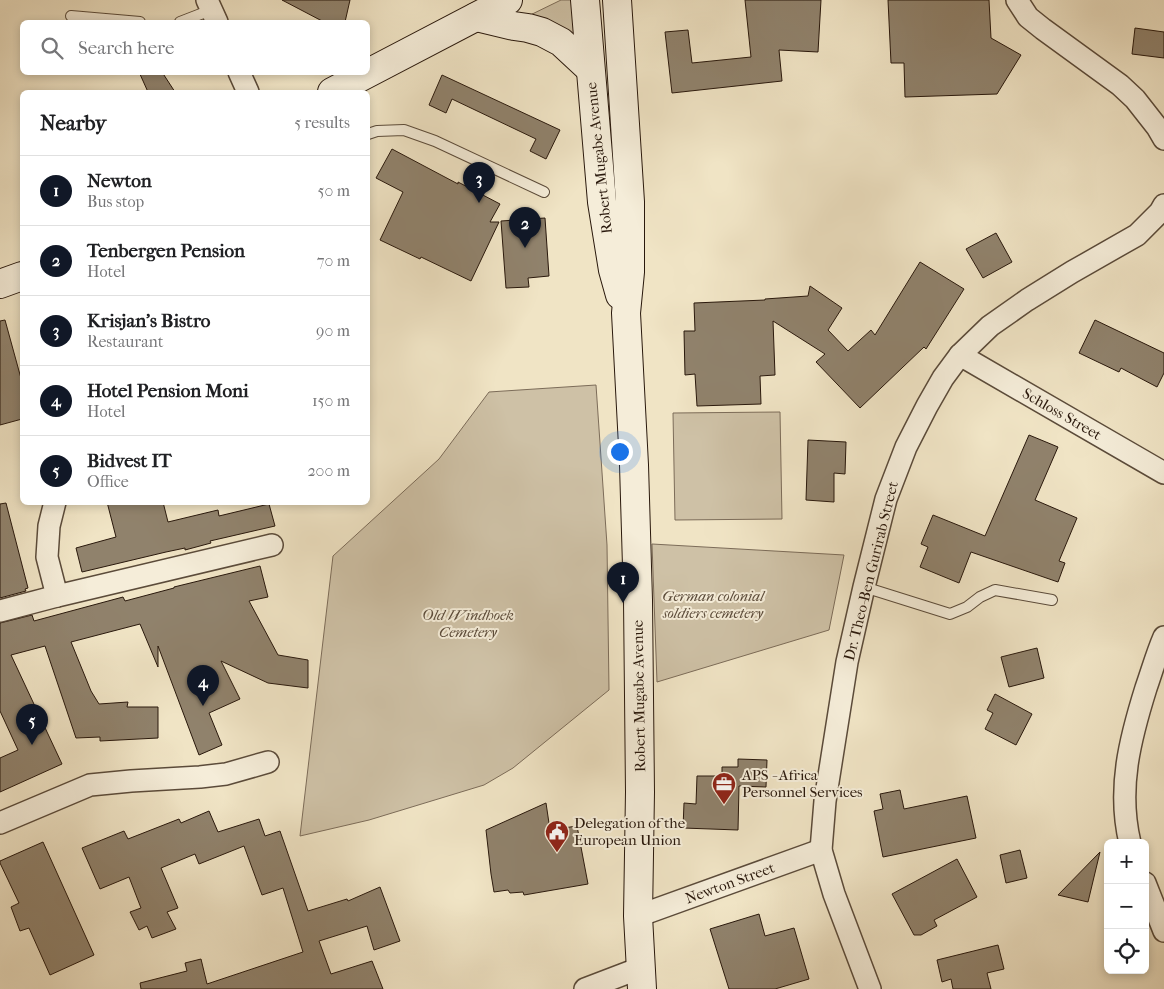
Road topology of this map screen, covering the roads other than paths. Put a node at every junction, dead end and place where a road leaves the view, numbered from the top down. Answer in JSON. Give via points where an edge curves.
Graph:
{"nodes":[{"id":1,"x":508,"y":0,"type":"edge"},
{"id":2,"x":584,"y":0,"type":"edge"},
{"id":3,"x":1017,"y":0,"type":"edge"},
{"id":4,"x":620,"y":4,"type":"edge"},
{"id":5,"x":212,"y":11,"type":"edge"},
{"id":6,"x":71,"y":16,"type":"dead end"},
{"id":7,"x":476,"y":17,"type":"junction"},
{"id":8,"x":117,"y":20,"type":"edge"},
{"id":9,"x":186,"y":20,"type":"edge"},
{"id":10,"x":590,"y":68,"type":"junction"},
{"id":11,"x":370,"y":72,"type":"edge"},
{"id":12,"x":240,"y":75,"type":"edge"},
{"id":13,"x":365,"y":75,"type":"edge"},
{"id":14,"x":247,"y":90,"type":"edge"},
{"id":15,"x":336,"y":90,"type":"edge"},
{"id":16,"x":370,"y":133,"type":"edge"},
{"id":17,"x":1164,"y":139,"type":"edge"},
{"id":18,"x":544,"y":192,"type":"dead end"},
{"id":19,"x":1164,"y":205,"type":"edge"},
{"id":20,"x":626,"y":313,"type":"junction"},
{"id":21,"x":960,"y":355,"type":"junction"},
{"id":22,"x":1164,"y":473,"type":"edge"},
{"id":23,"x":54,"y":505,"type":"edge"},
{"id":24,"x":272,"y":545,"type":"dead end"},
{"id":25,"x":864,"y":587,"type":"junction"},
{"id":26,"x":56,"y":596,"type":"junction"},
{"id":27,"x":1052,"y":600,"type":"dead end"},
{"id":28,"x":0,"y":611,"type":"edge"},
{"id":29,"x":1164,"y":637,"type":"edge"},
{"id":30,"x":268,"y":762,"type":"dead end"},
{"id":31,"x":0,"y":823,"type":"edge"},
{"id":32,"x":1129,"y":839,"type":"edge"},
{"id":33,"x":821,"y":850,"type":"junction"},
{"id":34,"x":1145,"y":884,"type":"edge"},
{"id":35,"x":638,"y":916,"type":"junction"},
{"id":36,"x":1164,"y":931,"type":"edge"},
{"id":37,"x":641,"y":979,"type":"edge"},
{"id":38,"x":584,"y":989,"type":"edge"},
{"id":39,"x":870,"y":989,"type":"edge"}],
"edges":[{"from":1,"to":7,"type":"main road"},
{"from":2,"to":10,"type":"main road","name":"Robert Mugabe Avenue"},
{"from":3,"to":17,"type":"street","via":[[1028,17],[1135,99]]},
{"from":4,"to":20,"type":"main road","name":"Robert Mugabe Avenue","via":[[630,202],[630,272]]},
{"from":5,"to":9,"type":"lane"},
{"from":6,"to":8,"type":"lane"},
{"from":7,"to":10,"type":"main road","via":[[542,32],[561,42]]},
{"from":7,"to":11,"type":"main road"},
{"from":10,"to":20,"type":"main road","name":"Robert Mugabe Avenue","via":[[602,202],[613,270]]},
{"from":12,"to":14,"type":"street"},
{"from":13,"to":15,"type":"main road"},
{"from":16,"to":18,"type":"lane","via":[[404,130],[434,140]]},
{"from":19,"to":21,"type":"street","name":"Dr. Theo-Ben Gurirab Street","via":[[1137,235],[1026,300],[990,326]]},
{"from":20,"to":35,"type":"main road","name":"Robert Mugabe Avenue","via":[[638,600]]},
{"from":21,"to":22,"type":"street","name":"Schloss Street"},
{"from":21,"to":25,"type":"street","name":"Dr. Theo-Ben Gurirab Street","via":[[939,385],[906,447],[886,499]]},
{"from":23,"to":26,"type":"street","via":[[48,526],[47,557]]},
{"from":24,"to":26,"type":"street"},
{"from":25,"to":27,"type":"lane","via":[[950,614],[995,590]]},
{"from":25,"to":33,"type":"street","name":"Dr. Theo-Ben Gurirab Street","via":[[847,662],[825,800]]},
{"from":26,"to":28,"type":"street"},
{"from":29,"to":32,"type":"street","via":[[1132,735],[1125,798]]},
{"from":30,"to":31,"type":"street","via":[[226,774],[90,785]]},
{"from":33,"to":35,"type":"street","name":"Newton Street"},
{"from":33,"to":39,"type":"street","name":"Dr. Theo-Ben Gurirab Street"},
{"from":34,"to":36,"type":"street"},
{"from":35,"to":37,"type":"main road","name":"Robert Mugabe Avenue"},
{"from":37,"to":38,"type":"street"}]}
